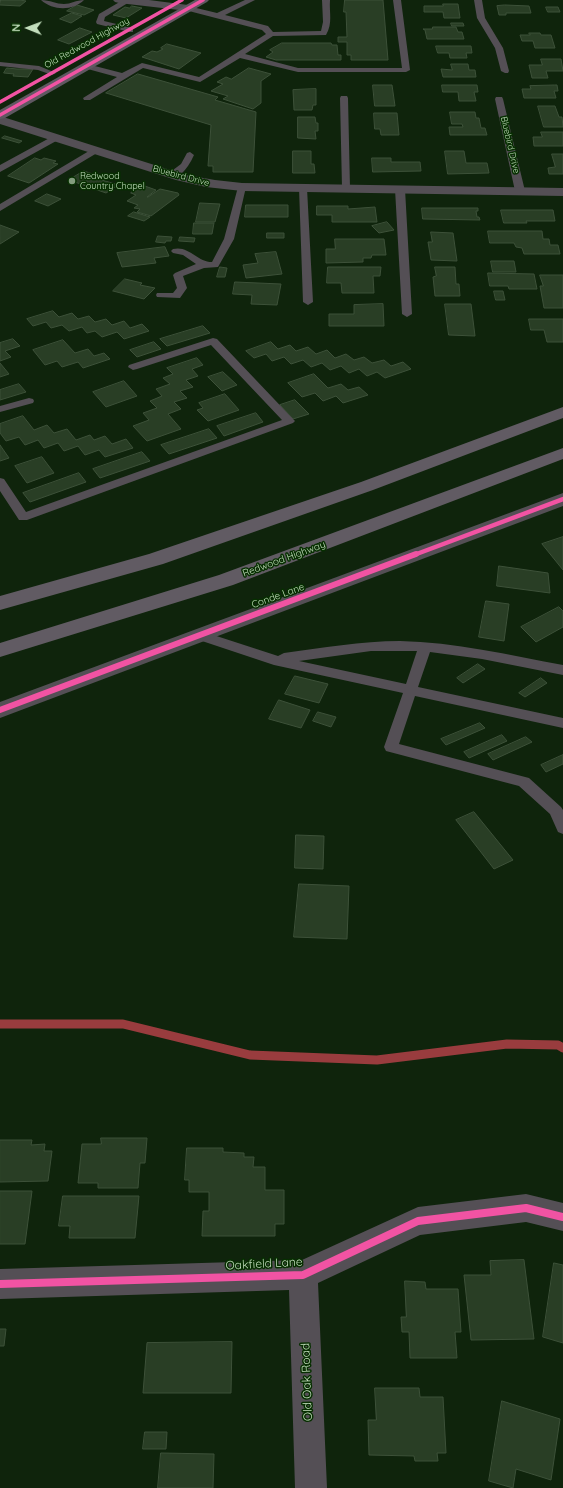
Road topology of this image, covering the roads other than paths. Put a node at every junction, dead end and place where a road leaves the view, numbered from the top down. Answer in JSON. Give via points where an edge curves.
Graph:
{"nodes":[{"id":1,"x":45,"y":0,"type":"edge"},
{"id":2,"x":80,"y":0,"type":"edge"},
{"id":3,"x":123,"y":0,"type":"edge"},
{"id":4,"x":203,"y":0,"type":"edge"},
{"id":5,"x":251,"y":0,"type":"edge"},
{"id":6,"x":326,"y":0,"type":"edge"},
{"id":7,"x":397,"y":0,"type":"edge"},
{"id":8,"x":478,"y":0,"type":"edge"},
{"id":9,"x":181,"y":4,"type":"edge"},
{"id":10,"x":220,"y":15,"type":"junction"},
{"id":11,"x":130,"y":30,"type":"junction"},
{"id":12,"x":271,"y":34,"type":"junction"},
{"id":13,"x":238,"y":55,"type":"junction"},
{"id":14,"x":0,"y":64,"type":"edge"},
{"id":15,"x":87,"y":66,"type":"junction"},
{"id":16,"x":505,"y":71,"type":"dead end"},
{"id":17,"x":52,"y":73,"type":"junction"},
{"id":18,"x":123,"y":76,"type":"junction"},
{"id":19,"x":87,"y":98,"type":"dead end"},
{"id":20,"x":344,"y":98,"type":"dead end"},
{"id":21,"x":499,"y":99,"type":"dead end"},
{"id":22,"x":0,"y":102,"type":"edge"},
{"id":23,"x":0,"y":115,"type":"edge"},
{"id":24,"x":0,"y":120,"type":"edge"},
{"id":25,"x":55,"y":138,"type":"junction"},
{"id":26,"x":94,"y":151,"type":"junction"},
{"id":27,"x":190,"y":154,"type":"dead end"},
{"id":28,"x":0,"y":169,"type":"edge"},
{"id":29,"x":172,"y":175,"type":"junction"},
{"id":30,"x":242,"y":187,"type":"junction"},
{"id":31,"x":303,"y":188,"type":"junction"},
{"id":32,"x":346,"y":188,"type":"junction"},
{"id":33,"x":400,"y":189,"type":"junction"},
{"id":34,"x":520,"y":192,"type":"junction"},
{"id":35,"x":563,"y":192,"type":"edge"},
{"id":36,"x":0,"y":208,"type":"edge"},
{"id":37,"x":176,"y":252,"type":"dead end"},
{"id":38,"x":203,"y":265,"type":"junction"},
{"id":39,"x":160,"y":295,"type":"dead end"},
{"id":40,"x":308,"y":302,"type":"dead end"},
{"id":41,"x":407,"y":314,"type":"dead end"},
{"id":42,"x":133,"y":367,"type":"dead end"},
{"id":43,"x":29,"y":400,"type":"dead end"},
{"id":44,"x":0,"y":410,"type":"edge"},
{"id":45,"x":563,"y":412,"type":"edge"},
{"id":46,"x":563,"y":454,"type":"edge"},
{"id":47,"x":0,"y":482,"type":"edge"},
{"id":48,"x":563,"y":499,"type":"edge"},
{"id":49,"x":96,"y":576,"type":"junction"},
{"id":50,"x":0,"y":598,"type":"edge"},
{"id":51,"x":0,"y":603,"type":"edge"},
{"id":52,"x":124,"y":613,"type":"junction"},
{"id":53,"x":198,"y":635,"type":"junction"},
{"id":54,"x":425,"y":648,"type":"junction"},
{"id":55,"x":0,"y":650,"type":"edge"},
{"id":56,"x":0,"y":657,"type":"edge"},
{"id":57,"x":274,"y":660,"type":"junction"},
{"id":58,"x":563,"y":670,"type":"edge"},
{"id":59,"x":410,"y":688,"type":"junction"},
{"id":60,"x":0,"y":710,"type":"edge"},
{"id":61,"x":563,"y":723,"type":"edge"},
{"id":62,"x":560,"y":811,"type":"edge"},
{"id":63,"x":563,"y":828,"type":"edge"},
{"id":64,"x":563,"y":1217,"type":"edge"},
{"id":65,"x":303,"y":1276,"type":"junction"},
{"id":66,"x":0,"y":1284,"type":"edge"},
{"id":67,"x":311,"y":1488,"type":"edge"}],
"edges":[{"from":1,"to":2,"type":"lane","via":[[54,6],[65,7],[73,6]]},
{"from":3,"to":9,"type":"street"},
{"from":3,"to":11,"type":"lane","via":[[102,16],[100,22]]},
{"from":4,"to":9,"type":"main road","name":"Old Redwood Highway"},
{"from":5,"to":10,"type":"lane"},
{"from":6,"to":12,"type":"lane","via":[[328,11],[326,29],[323,33]]},
{"from":7,"to":13,"type":"lane","via":[[406,70],[298,70]]},
{"from":8,"to":16,"type":"lane","via":[[481,18],[498,48]]},
{"from":9,"to":10,"type":"lane"},
{"from":9,"to":11,"type":"main road","name":"Old Redwood Highway"},
{"from":9,"to":15,"type":"main road","name":"Old Redwood Highway"},
{"from":10,"to":12,"type":"lane","via":[[265,28]]},
{"from":11,"to":17,"type":"main road","name":"Old Redwood Highway"},
{"from":12,"to":13,"type":"lane"},
{"from":13,"to":18,"type":"lane","via":[[200,80],[142,65]]},
{"from":14,"to":17,"type":"lane","via":[[39,68]]},
{"from":15,"to":18,"type":"lane"},
{"from":15,"to":23,"type":"main road","name":"Old Redwood Highway"},
{"from":17,"to":22,"type":"main road","name":"Old Redwood Highway"},
{"from":18,"to":19,"type":"lane"},
{"from":20,"to":32,"type":"lane"},
{"from":21,"to":34,"type":"lane","name":"Bluebird Drive"},
{"from":24,"to":25,"type":"street","name":"Bluebird Drive"},
{"from":25,"to":26,"type":"street","name":"Bluebird Drive"},
{"from":25,"to":28,"type":"lane"},
{"from":26,"to":29,"type":"street","name":"Bluebird Drive"},
{"from":26,"to":36,"type":"lane"},
{"from":27,"to":29,"type":"lane","via":[[185,165]]},
{"from":29,"to":30,"type":"street","name":"Bluebird Drive","via":[[205,184]]},
{"from":30,"to":31,"type":"street","name":"Bluebird Drive"},
{"from":30,"to":38,"type":"lane","via":[[229,239],[215,265]]},
{"from":31,"to":32,"type":"street","name":"Bluebird Drive"},
{"from":31,"to":40,"type":"lane"},
{"from":32,"to":33,"type":"street","name":"Bluebird Drive"},
{"from":33,"to":34,"type":"street","name":"Bluebird Drive"},
{"from":33,"to":41,"type":"lane"},
{"from":34,"to":35,"type":"street","name":"Bluebird Drive"},
{"from":37,"to":38,"type":"lane","via":[[186,253]]},
{"from":38,"to":39,"type":"lane","via":[[178,275],[182,288],[176,296]]},
{"from":42,"to":47,"type":"lane","via":[[213,341],[289,420],[23,517]]},
{"from":43,"to":44,"type":"lane"},
{"from":45,"to":49,"type":"highway","via":[[367,486],[156,559]]},
{"from":46,"to":52,"type":"highway","name":"Redwood Highway","via":[[226,580]]},
{"from":48,"to":53,"type":"street","name":"Conde Lane"},
{"from":49,"to":50,"type":"highway"},
{"from":49,"to":51,"type":"highway"},
{"from":52,"to":55,"type":"highway","name":"Redwood Highway"},
{"from":52,"to":56,"type":"highway"},
{"from":53,"to":57,"type":"lane"},
{"from":53,"to":60,"type":"street","name":"Conde Lane"},
{"from":54,"to":57,"type":"lane","via":[[399,646],[355,649]]},
{"from":54,"to":58,"type":"lane","via":[[455,650]]},
{"from":54,"to":59,"type":"lane"},
{"from":57,"to":59,"type":"lane"},
{"from":59,"to":61,"type":"lane"},
{"from":59,"to":62,"type":"lane","via":[[392,747],[524,782]]},
{"from":62,"to":63,"type":"lane"},
{"from":64,"to":65,"type":"street","name":"Oakfield Lane","via":[[526,1208],[418,1221]]},
{"from":65,"to":66,"type":"street","name":"Oakfield Lane"},
{"from":65,"to":67,"type":"street","name":"Old Oak Road"}]}
